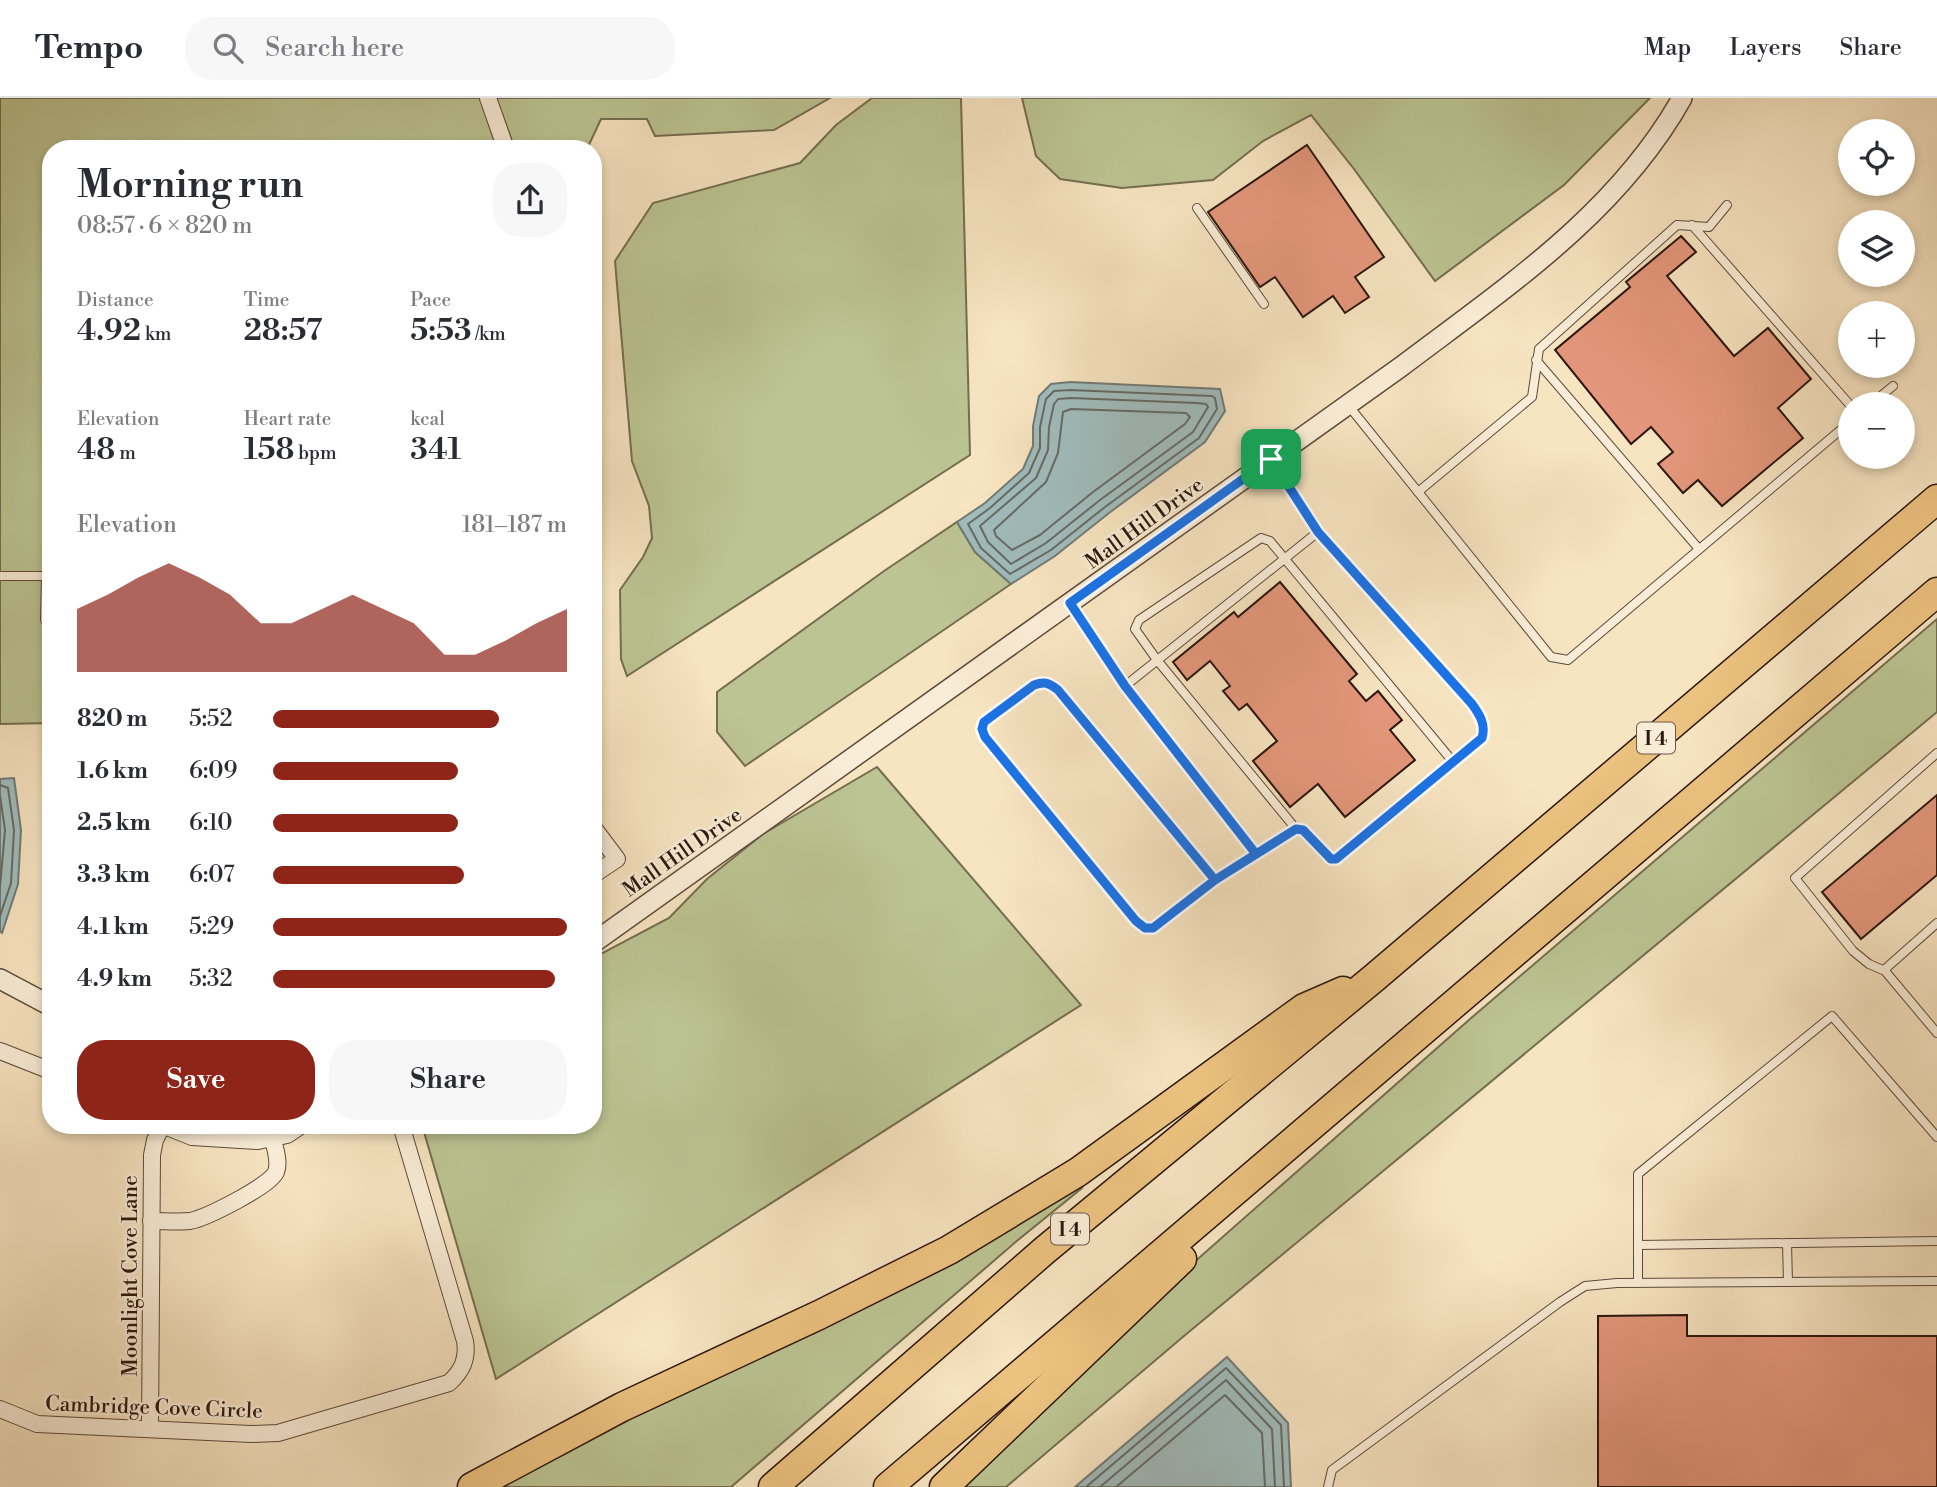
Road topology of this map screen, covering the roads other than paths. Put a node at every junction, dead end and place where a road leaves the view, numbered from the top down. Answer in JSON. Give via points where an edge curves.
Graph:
{"nodes":[{"id":1,"x":488,"y":98,"type":"edge"},
{"id":2,"x":1682,"y":98,"type":"edge"},
{"id":3,"x":503,"y":140,"type":"edge"},
{"id":4,"x":1727,"y":205,"type":"dead end"},
{"id":5,"x":1197,"y":208,"type":"dead end"},
{"id":6,"x":1692,"y":225,"type":"junction"},
{"id":7,"x":1264,"y":304,"type":"dead end"},
{"id":8,"x":1536,"y":360,"type":"junction"},
{"id":9,"x":1893,"y":386,"type":"dead end"},
{"id":10,"x":1839,"y":392,"type":"edge"},
{"id":11,"x":1886,"y":392,"type":"edge"},
{"id":12,"x":1348,"y":405,"type":"junction"},
{"id":13,"x":1838,"y":432,"type":"edge"},
{"id":14,"x":1271,"y":459,"type":"junction"},
{"id":15,"x":1418,"y":492,"type":"junction"},
{"id":16,"x":1937,"y":499,"type":"edge"},
{"id":17,"x":1318,"y":532,"type":"junction"},
{"id":18,"x":1699,"y":549,"type":"junction"},
{"id":19,"x":1284,"y":559,"type":"junction"},
{"id":20,"x":0,"y":576,"type":"edge"},
{"id":21,"x":42,"y":576,"type":"edge"},
{"id":22,"x":1937,"y":592,"type":"edge"},
{"id":23,"x":1070,"y":603,"type":"junction"},
{"id":24,"x":1157,"y":660,"type":"junction"},
{"id":25,"x":1125,"y":686,"type":"junction"},
{"id":26,"x":1937,"y":754,"type":"edge"},
{"id":27,"x":1454,"y":762,"type":"junction"},
{"id":28,"x":1296,"y":829,"type":"junction"},
{"id":29,"x":602,"y":839,"type":"edge"},
{"id":30,"x":1256,"y":854,"type":"junction"},
{"id":31,"x":602,"y":869,"type":"edge"},
{"id":32,"x":1215,"y":880,"type":"junction"},
{"id":33,"x":1937,"y":923,"type":"edge"},
{"id":34,"x":602,"y":937,"type":"edge"},
{"id":35,"x":1884,"y":970,"type":"junction"},
{"id":36,"x":1374,"y":978,"type":"junction"},
{"id":37,"x":0,"y":979,"type":"edge"},
{"id":38,"x":42,"y":1001,"type":"edge"},
{"id":39,"x":1937,"y":1033,"type":"edge"},
{"id":40,"x":0,"y":1051,"type":"edge"},
{"id":41,"x":1400,"y":1052,"type":"junction"},
{"id":42,"x":42,"y":1067,"type":"edge"},
{"id":43,"x":158,"y":1134,"type":"edge"},
{"id":44,"x":240,"y":1134,"type":"edge"},
{"id":45,"x":288,"y":1134,"type":"edge"},
{"id":46,"x":404,"y":1134,"type":"edge"},
{"id":47,"x":1937,"y":1137,"type":"edge"},
{"id":48,"x":273,"y":1139,"type":"junction"},
{"id":49,"x":151,"y":1221,"type":"junction"},
{"id":50,"x":1937,"y":1241,"type":"edge"},
{"id":51,"x":1787,"y":1243,"type":"junction"},
{"id":52,"x":1638,"y":1245,"type":"junction"},
{"id":53,"x":1937,"y":1281,"type":"edge"},
{"id":54,"x":1788,"y":1282,"type":"junction"},
{"id":55,"x":1638,"y":1283,"type":"junction"},
{"id":56,"x":0,"y":1409,"type":"edge"},
{"id":57,"x":150,"y":1429,"type":"junction"},
{"id":58,"x":472,"y":1487,"type":"edge"},
{"id":59,"x":773,"y":1487,"type":"edge"},
{"id":60,"x":888,"y":1487,"type":"edge"},
{"id":61,"x":944,"y":1487,"type":"edge"},
{"id":62,"x":1328,"y":1487,"type":"edge"}],
"edges":[{"from":1,"to":3,"type":"street"},
{"from":2,"to":12,"type":"street","name":"Mall Hill Drive","via":[[1623,180],[1562,243]]},
{"from":4,"to":6,"type":"lane","via":[[1709,227]]},
{"from":5,"to":7,"type":"lane"},
{"from":6,"to":8,"type":"lane","via":[[1677,225],[1539,348]]},
{"from":6,"to":10,"type":"lane"},
{"from":8,"to":15,"type":"lane","via":[[1531,397]]},
{"from":8,"to":18,"type":"lane"},
{"from":9,"to":11,"type":"lane"},
{"from":12,"to":14,"type":"street","name":"Mall Hill Drive"},
{"from":12,"to":15,"type":"lane"},
{"from":13,"to":18,"type":"lane"},
{"from":14,"to":17,"type":"lane"},
{"from":14,"to":23,"type":"street","name":"Mall Hill Drive"},
{"from":15,"to":18,"type":"lane","via":[[1551,657],[1568,660]]},
{"from":16,"to":36,"type":"highway","number":"I 4"},
{"from":17,"to":19,"type":"lane"},
{"from":17,"to":27,"type":"lane","via":[[1480,715],[1482,738]]},
{"from":19,"to":24,"type":"lane"},
{"from":19,"to":24,"type":"lane","via":[[1268,539],[1261,538],[1139,620],[1137,633]]},
{"from":19,"to":27,"type":"lane"},
{"from":20,"to":21,"type":"lane"},
{"from":22,"to":41,"type":"highway"},
{"from":23,"to":25,"type":"lane"},
{"from":23,"to":34,"type":"street","name":"Mall Hill Drive"},
{"from":24,"to":25,"type":"lane"},
{"from":24,"to":28,"type":"lane"},
{"from":25,"to":30,"type":"lane"},
{"from":26,"to":35,"type":"lane","via":[[1795,878],[1853,951]]},
{"from":27,"to":28,"type":"lane","via":[[1336,859]]},
{"from":28,"to":30,"type":"lane"},
{"from":29,"to":31,"type":"street","via":[[617,859]]},
{"from":30,"to":32,"type":"lane"},
{"from":32,"to":32,"type":"lane","via":[[1153,928],[1145,928],[985,737],[984,722],[1034,685],[1050,684]]},
{"from":33,"to":35,"type":"lane"},
{"from":35,"to":39,"type":"lane"},
{"from":36,"to":58,"type":"highway","via":[[1304,1008],[1078,1172],[949,1250],[622,1407]]},
{"from":36,"to":59,"type":"highway","number":"I 4","via":[[1045,1250]]},
{"from":37,"to":38,"type":"street"},
{"from":40,"to":42,"type":"street"},
{"from":41,"to":60,"type":"highway"},
{"from":41,"to":61,"type":"highway"},
{"from":43,"to":49,"type":"street","name":"Moonlight Cove Lane","via":[[152,1155]]},
{"from":44,"to":48,"type":"street","via":[[258,1141]]},
{"from":45,"to":48,"type":"street"},
{"from":46,"to":57,"type":"street","name":"Cambridge Cove Circle","via":[[465,1342],[466,1356],[458,1375],[439,1387],[278,1433]]},
{"from":47,"to":52,"type":"lane","via":[[1832,1016],[1638,1174]]},
{"from":48,"to":49,"type":"street","via":[[278,1161],[267,1182],[202,1218]]},
{"from":49,"to":57,"type":"street","name":"Moonlight Cove Lane"},
{"from":50,"to":51,"type":"lane"},
{"from":51,"to":52,"type":"lane"},
{"from":51,"to":54,"type":"lane"},
{"from":52,"to":55,"type":"lane"},
{"from":53,"to":54,"type":"lane"},
{"from":54,"to":55,"type":"lane"},
{"from":55,"to":62,"type":"lane","via":[[1585,1286],[1560,1302],[1332,1470]]},
{"from":56,"to":57,"type":"street","name":"Cambridge Cove Circle","via":[[37,1424]]}]}
